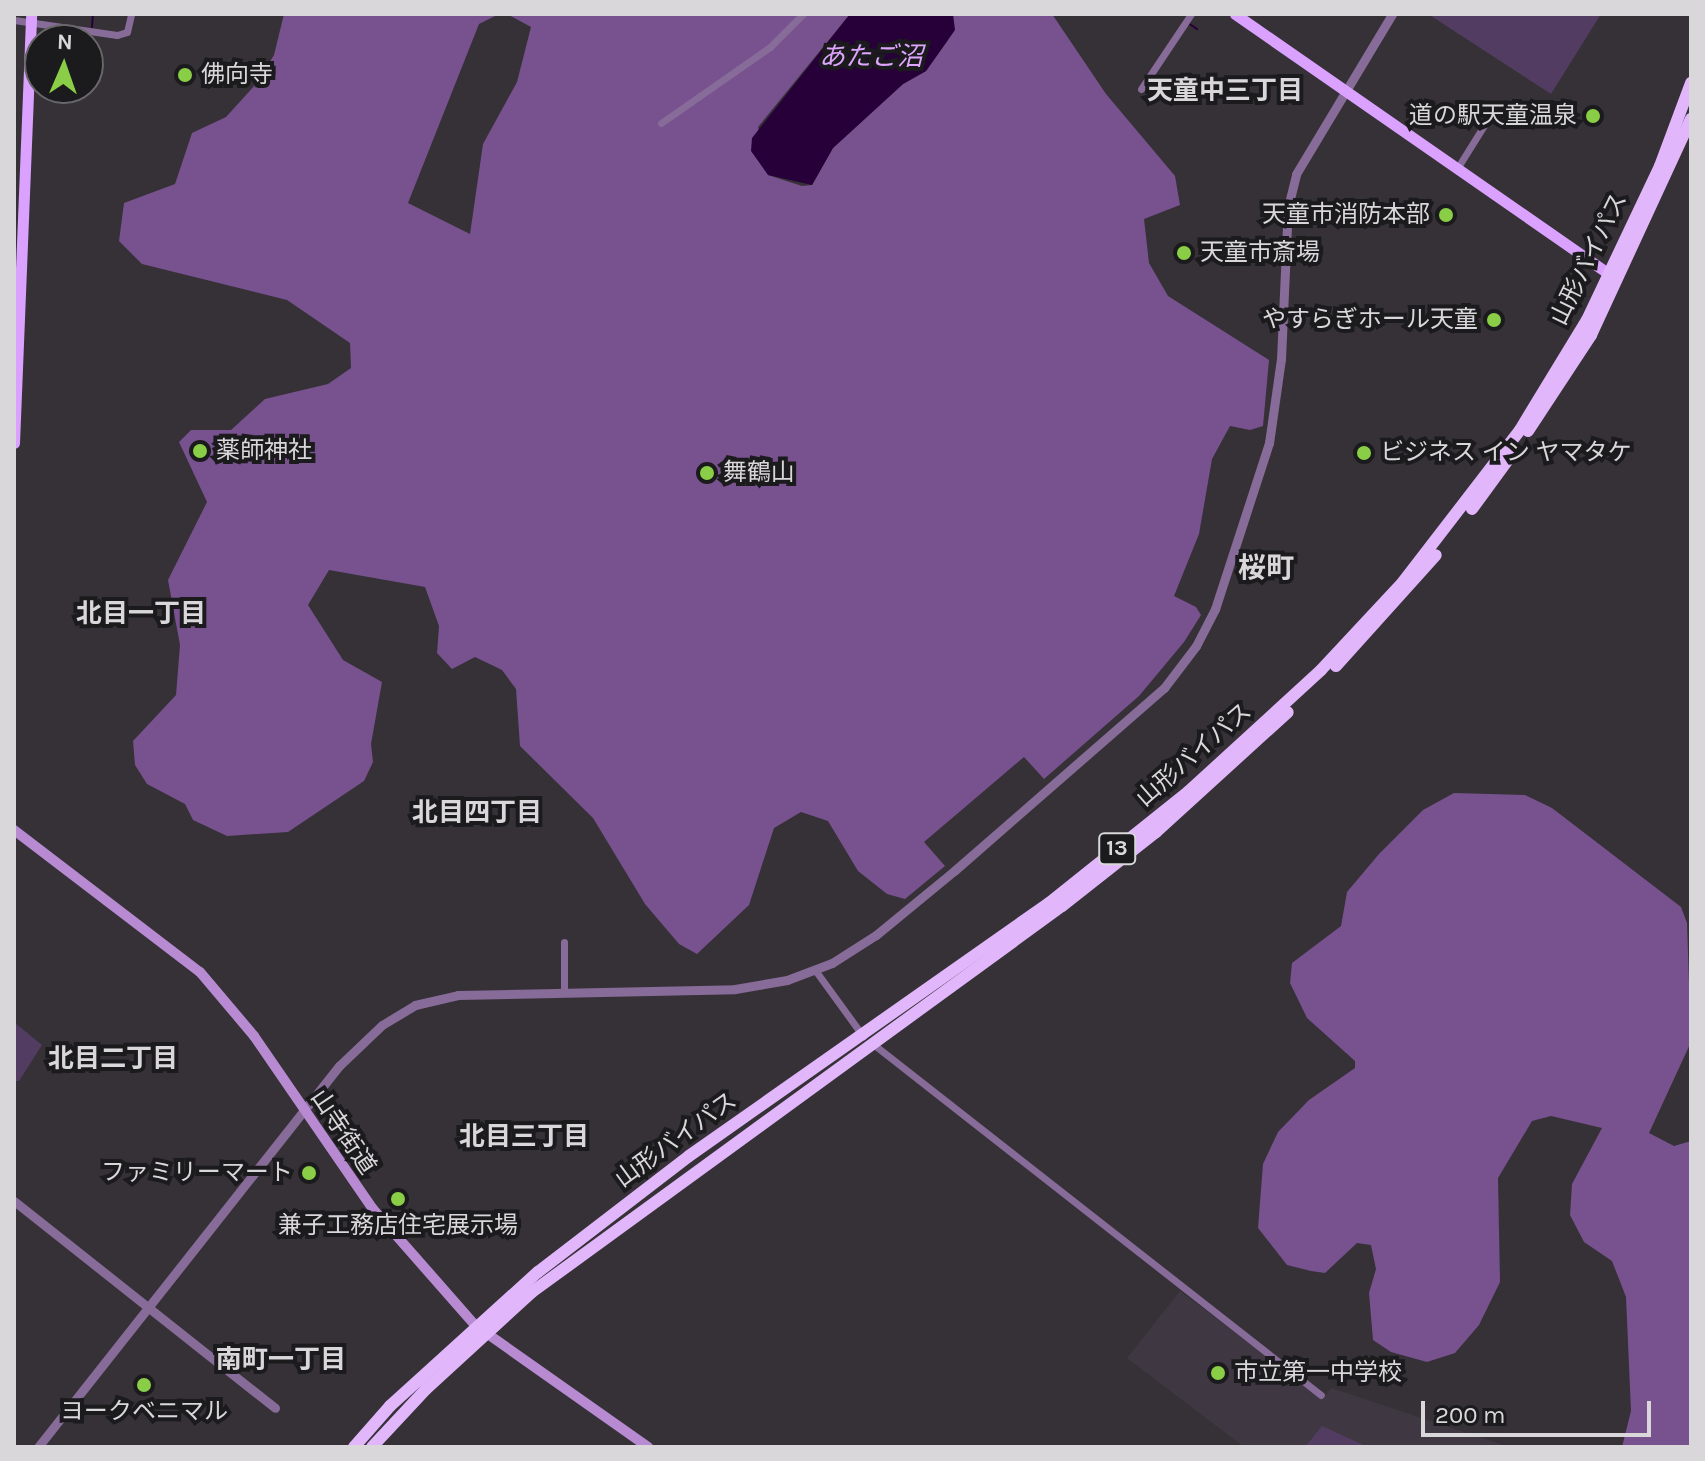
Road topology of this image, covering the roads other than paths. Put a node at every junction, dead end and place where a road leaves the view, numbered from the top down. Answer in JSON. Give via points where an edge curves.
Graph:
{"nodes":[{"id":1,"x":131,"y":14,"type":"edge"},
{"id":2,"x":803,"y":14,"type":"edge"},
{"id":3,"x":1191,"y":14,"type":"edge"},
{"id":4,"x":1235,"y":14,"type":"edge"},
{"id":5,"x":1392,"y":14,"type":"edge"},
{"id":6,"x":30,"y":18,"type":"edge"},
{"id":7,"x":14,"y":20,"type":"edge"},
{"id":8,"x":1691,"y":83,"type":"edge"},
{"id":9,"x":1141,"y":89,"type":"dead end"},
{"id":10,"x":1348,"y":92,"type":"junction"},
{"id":11,"x":1488,"y":119,"type":"dead end"},
{"id":12,"x":1691,"y":119,"type":"edge"},
{"id":13,"x":661,"y":123,"type":"dead end"},
{"id":14,"x":1458,"y":167,"type":"junction"},
{"id":15,"x":1609,"y":274,"type":"junction"},
{"id":16,"x":14,"y":443,"type":"edge"},
{"id":17,"x":14,"y":830,"type":"edge"},
{"id":18,"x":564,"y":942,"type":"dead end"},
{"id":19,"x":815,"y":970,"type":"junction"},
{"id":20,"x":564,"y":992,"type":"junction"},
{"id":21,"x":866,"y":1039,"type":"junction"},
{"id":22,"x":304,"y":1112,"type":"junction"},
{"id":23,"x":14,"y":1201,"type":"edge"},
{"id":24,"x":150,"y":1309,"type":"junction"},
{"id":25,"x":475,"y":1325,"type":"junction"},
{"id":26,"x":485,"y":1334,"type":"junction"},
{"id":27,"x":1321,"y":1395,"type":"dead end"},
{"id":28,"x":275,"y":1408,"type":"dead end"},
{"id":29,"x":38,"y":1447,"type":"edge"},
{"id":30,"x":354,"y":1447,"type":"edge"},
{"id":31,"x":372,"y":1447,"type":"edge"},
{"id":32,"x":648,"y":1447,"type":"edge"}],
"edges":[{"from":1,"to":6,"type":"street","via":[[127,32],[117,35]]},
{"from":2,"to":13,"type":"street","via":[[770,47]]},
{"from":3,"to":9,"type":"street"},
{"from":4,"to":10,"type":"main road"},
{"from":5,"to":10,"type":"street"},
{"from":6,"to":7,"type":"street"},
{"from":6,"to":16,"type":"main road"},
{"from":8,"to":15,"type":"highway","name":"山形バイパス","number":"13"},
{"from":10,"to":14,"type":"main road"},
{"from":10,"to":19,"type":"street","via":[[1304,155],[1291,192],[1274,420],[1222,591],[1196,646],[1164,688],[1049,791],[876,935]]},
{"from":11,"to":14,"type":"street"},
{"from":12,"to":21,"type":"highway","name":"山形バイパス","number":"13","via":[[1591,335],[1488,489],[1370,632],[1262,738],[1144,841]]},
{"from":14,"to":15,"type":"main road"},
{"from":15,"to":21,"type":"highway","name":"山形バイパス","number":"13","via":[[1520,430],[1403,582],[1321,670],[1188,792]]},
{"from":17,"to":22,"type":"main road","name":"山寺街道","via":[[200,972],[254,1036]]},
{"from":18,"to":20,"type":"street"},
{"from":19,"to":20,"type":"street","via":[[735,989]]},
{"from":19,"to":21,"type":"street"},
{"from":20,"to":22,"type":"street","via":[[458,995],[415,1005],[367,1035]]},
{"from":21,"to":25,"type":"highway","name":"山形バイパス","number":"13","via":[[605,1218]]},
{"from":21,"to":26,"type":"highway","name":"山形バイパス","number":"13","via":[[609,1232]]},
{"from":21,"to":27,"type":"street"},
{"from":22,"to":24,"type":"street"},
{"from":22,"to":25,"type":"main road","name":"山寺街道","via":[[373,1209]]},
{"from":23,"to":24,"type":"street"},
{"from":24,"to":28,"type":"street"},
{"from":24,"to":29,"type":"street"},
{"from":25,"to":26,"type":"main road","name":"山寺街道"},
{"from":25,"to":30,"type":"highway","name":"山形バイパス","number":"13"},
{"from":26,"to":31,"type":"highway","name":"山形バイパス","number":"13"},
{"from":26,"to":32,"type":"main road","name":"山寺街道"}]}
